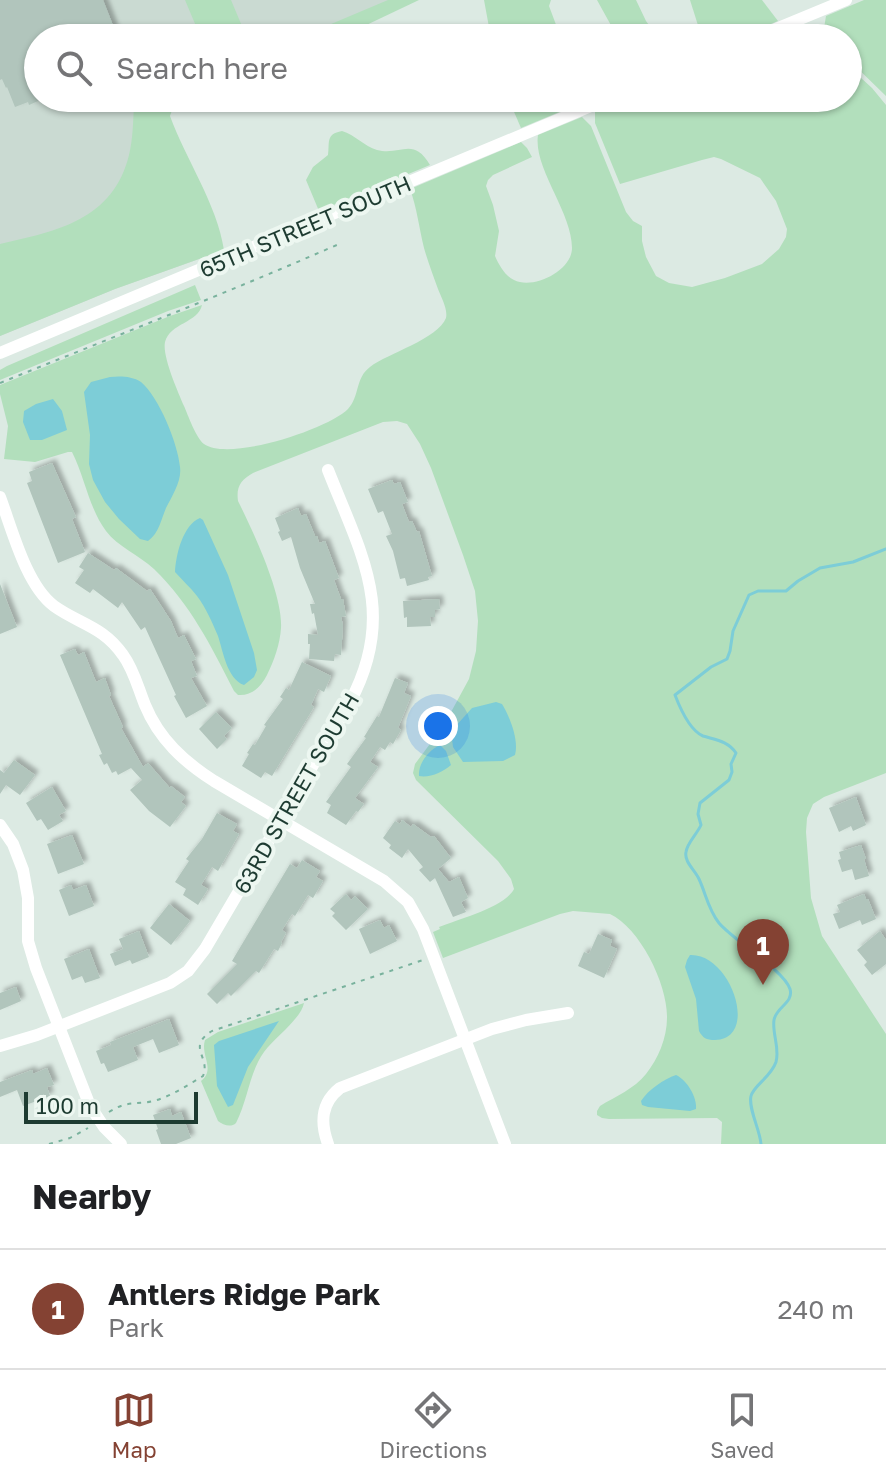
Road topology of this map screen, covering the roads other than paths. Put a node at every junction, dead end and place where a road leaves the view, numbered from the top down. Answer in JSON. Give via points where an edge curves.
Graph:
{"nodes":[{"id":1,"x":846,"y":0,"type":"edge"},
{"id":2,"x":788,"y":24,"type":"edge"},
{"id":3,"x":577,"y":112,"type":"edge"},
{"id":4,"x":0,"y":353,"type":"edge"},
{"id":5,"x":328,"y":470,"type":"dead end"},
{"id":6,"x":0,"y":497,"type":"edge"},
{"id":7,"x":281,"y":820,"type":"junction"},
{"id":8,"x":0,"y":825,"type":"edge"},
{"id":9,"x":568,"y":1013,"type":"dead end"},
{"id":10,"x":58,"y":1027,"type":"junction"},
{"id":11,"x":465,"y":1039,"type":"junction"},
{"id":12,"x":0,"y":1046,"type":"edge"},
{"id":13,"x":121,"y":1144,"type":"edge"},
{"id":14,"x":328,"y":1144,"type":"edge"},
{"id":15,"x":505,"y":1144,"type":"edge"}],
"edges":[{"from":1,"to":2,"type":"street"},
{"from":3,"to":4,"type":"street","name":"65TH STREET SOUTH"},
{"from":5,"to":7,"type":"street","name":"63RD STREET SOUTH","via":[[370,581],[372,643],[358,687]]},
{"from":6,"to":7,"type":"street","via":[[36,587],[52,604],[119,649],[170,747],[204,775]]},
{"from":7,"to":10,"type":"street","name":"63RD STREET SOUTH","via":[[188,971]]},
{"from":7,"to":11,"type":"street","via":[[384,881],[408,902]]},
{"from":8,"to":10,"type":"street","via":[[23,870],[30,948]]},
{"from":9,"to":11,"type":"street"},
{"from":10,"to":12,"type":"street","name":"63RD STREET SOUTH"},
{"from":10,"to":13,"type":"street","via":[[92,1109]]},
{"from":11,"to":14,"type":"street","via":[[340,1088],[323,1113]]},
{"from":11,"to":15,"type":"street"}]}
